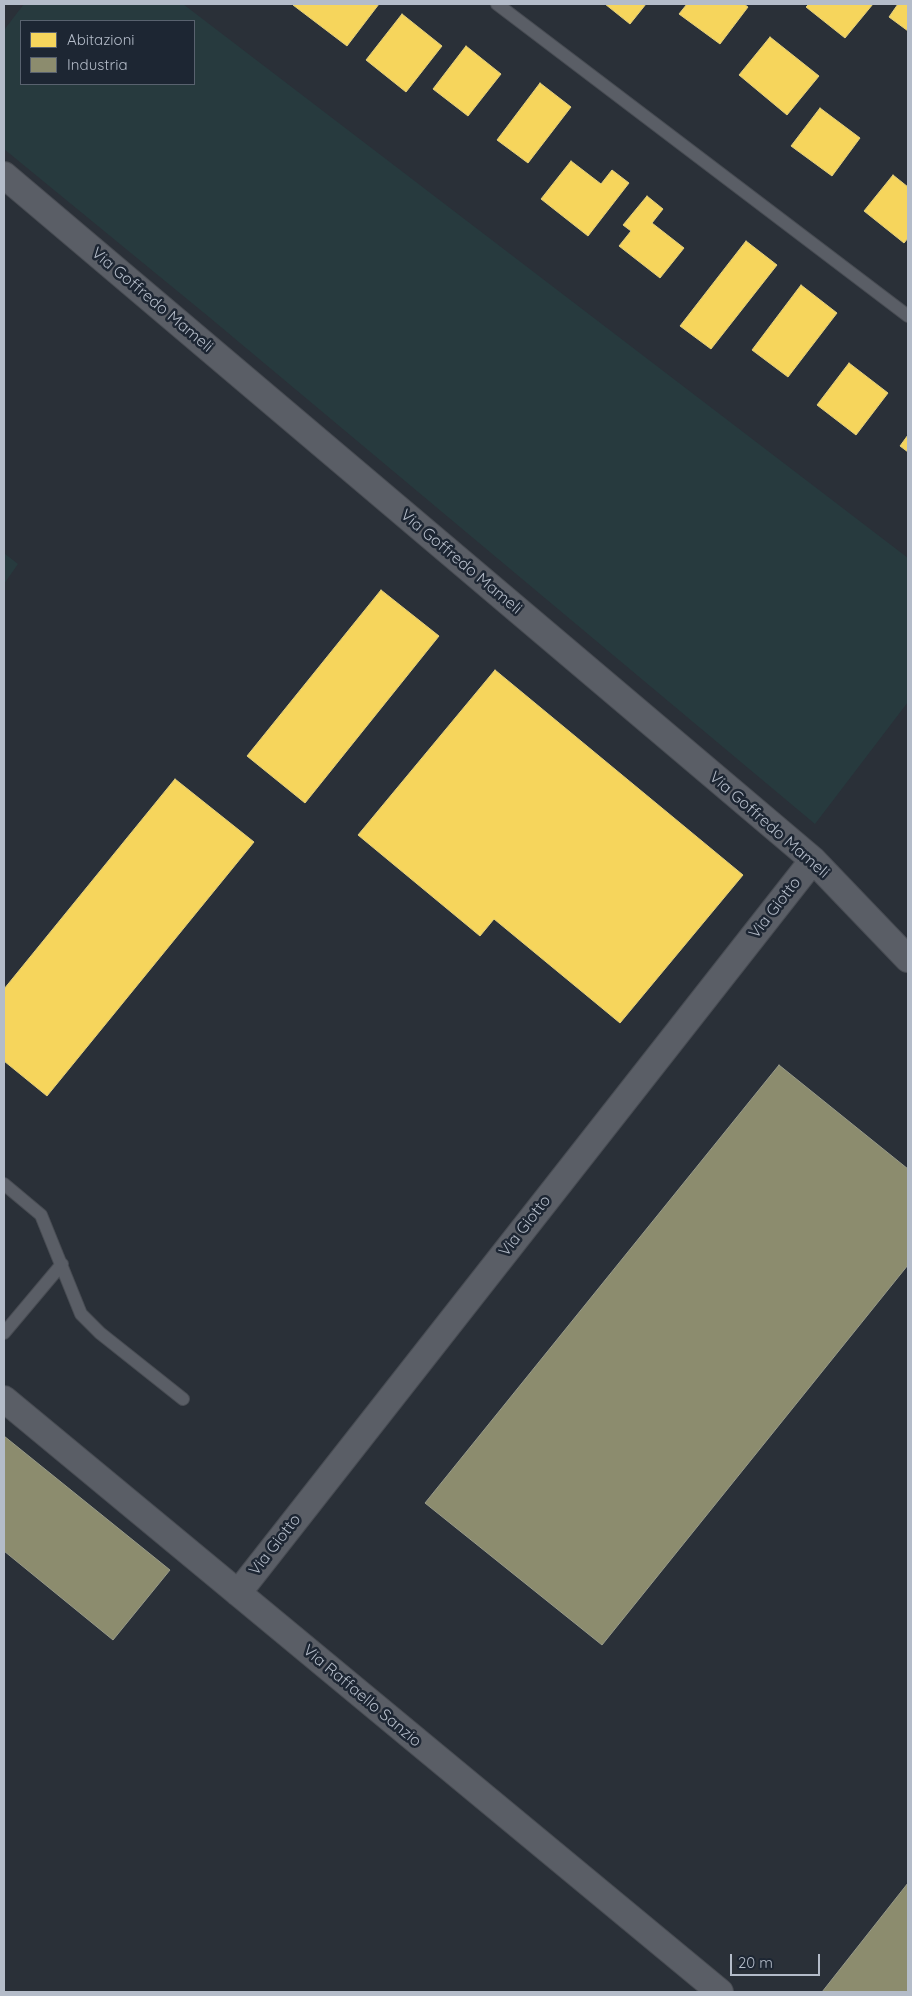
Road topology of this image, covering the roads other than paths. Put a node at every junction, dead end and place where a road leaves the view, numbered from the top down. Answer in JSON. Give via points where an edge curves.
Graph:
{"nodes":[{"id":1,"x":497,"y":4,"type":"edge"},
{"id":2,"x":4,"y":175,"type":"edge"},
{"id":3,"x":908,"y":316,"type":"edge"},
{"id":4,"x":813,"y":860,"type":"junction"},
{"id":5,"x":908,"y":959,"type":"edge"},
{"id":6,"x":4,"y":1184,"type":"edge"},
{"id":7,"x":62,"y":1264,"type":"junction"},
{"id":8,"x":4,"y":1333,"type":"edge"},
{"id":9,"x":4,"y":1399,"type":"edge"},
{"id":10,"x":183,"y":1400,"type":"dead end"},
{"id":11,"x":238,"y":1593,"type":"junction"},
{"id":12,"x":720,"y":1992,"type":"edge"}],
"edges":[{"from":1,"to":3,"type":"lane"},
{"from":2,"to":4,"type":"street","name":"Via Goffredo Mameli"},
{"from":4,"to":5,"type":"street","name":"Via Goffredo Mameli"},
{"from":4,"to":11,"type":"street","name":"Via Giotto"},
{"from":6,"to":7,"type":"lane","via":[[41,1215]]},
{"from":7,"to":8,"type":"lane"},
{"from":7,"to":10,"type":"lane","via":[[81,1314]]},
{"from":9,"to":11,"type":"street","name":"Via Raffaello Sanzio"},
{"from":11,"to":12,"type":"street","name":"Via Raffaello Sanzio"}]}
